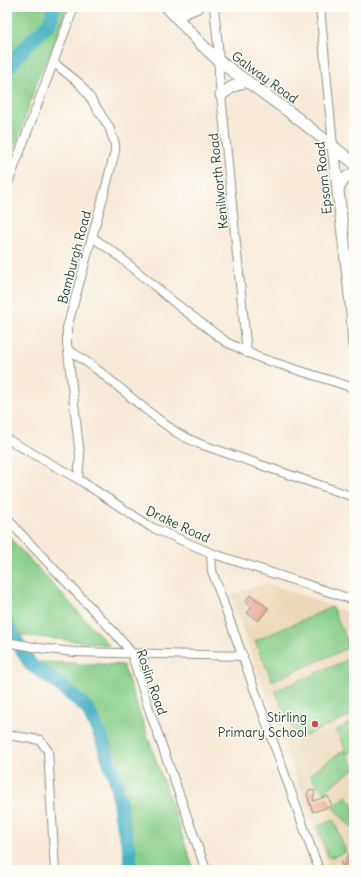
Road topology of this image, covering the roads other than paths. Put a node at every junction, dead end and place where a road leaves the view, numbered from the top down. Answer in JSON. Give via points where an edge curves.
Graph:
{"nodes":[{"id":1,"x":74,"y":7,"type":"edge"},
{"id":2,"x":167,"y":7,"type":"edge"},
{"id":3,"x":198,"y":7,"type":"edge"},
{"id":4,"x":214,"y":7,"type":"edge"},
{"id":5,"x":320,"y":7,"type":"edge"},
{"id":6,"x":176,"y":16,"type":"junction"},
{"id":7,"x":219,"y":61,"type":"junction"},
{"id":8,"x":54,"y":63,"type":"junction"},
{"id":9,"x":246,"y":80,"type":"junction"},
{"id":10,"x":221,"y":95,"type":"junction"},
{"id":11,"x":333,"y":146,"type":"junction"},
{"id":12,"x":354,"y":163,"type":"edge"},
{"id":13,"x":354,"y":173,"type":"edge"},
{"id":14,"x":7,"y":186,"type":"edge"},
{"id":15,"x":339,"y":187,"type":"junction"},
{"id":16,"x":92,"y":237,"type":"junction"},
{"id":17,"x":354,"y":346,"type":"edge"},
{"id":18,"x":68,"y":350,"type":"junction"},
{"id":19,"x":247,"y":353,"type":"junction"},
{"id":20,"x":354,"y":388,"type":"edge"},
{"id":21,"x":7,"y":439,"type":"edge"},
{"id":22,"x":78,"y":479,"type":"junction"},
{"id":23,"x":354,"y":497,"type":"edge"},
{"id":24,"x":7,"y":517,"type":"edge"},
{"id":25,"x":211,"y":553,"type":"junction"},
{"id":26,"x":354,"y":600,"type":"edge"},
{"id":27,"x":8,"y":643,"type":"edge"},
{"id":28,"x":131,"y":652,"type":"junction"},
{"id":29,"x":243,"y":656,"type":"junction"},
{"id":30,"x":7,"y":735,"type":"edge"},
{"id":31,"x":55,"y":870,"type":"edge"},
{"id":32,"x":206,"y":870,"type":"edge"},
{"id":33,"x":319,"y":870,"type":"edge"}],
"edges":[{"from":1,"to":8,"type":"street"},
{"from":2,"to":6,"type":"street","name":"Galway Road"},
{"from":3,"to":6,"type":"street"},
{"from":4,"to":7,"type":"street","name":"Kenilworth Road"},
{"from":5,"to":11,"type":"street","name":"Epsom Road"},
{"from":6,"to":7,"type":"street","name":"Galway Road"},
{"from":7,"to":9,"type":"street","name":"Galway Road"},
{"from":7,"to":10,"type":"street","name":"Kenilworth Road"},
{"from":8,"to":14,"type":"street"},
{"from":8,"to":16,"type":"street","name":"Bamburgh Road","via":[[87,93],[109,127],[115,144]]},
{"from":9,"to":10,"type":"street"},
{"from":9,"to":11,"type":"street","name":"Galway Road"},
{"from":10,"to":19,"type":"street","name":"Kenilworth Road"},
{"from":11,"to":12,"type":"street","name":"Galway Road"},
{"from":11,"to":15,"type":"street","name":"Epsom Road"},
{"from":13,"to":15,"type":"street","via":[[344,179]]},
{"from":15,"to":17,"type":"street","name":"Epsom Road"},
{"from":16,"to":18,"type":"street","name":"Bamburgh Road","via":[[67,328]]},
{"from":16,"to":19,"type":"street","via":[[209,330]]},
{"from":18,"to":22,"type":"street","name":"Bamburgh Road","via":[[80,456]]},
{"from":18,"to":23,"type":"street","via":[[180,435]]},
{"from":19,"to":20,"type":"street"},
{"from":21,"to":22,"type":"street","name":"Drake Road"},
{"from":22,"to":25,"type":"street","name":"Drake Road","via":[[151,527]]},
{"from":24,"to":28,"type":"street","name":"Roslin Road"},
{"from":25,"to":26,"type":"street","name":"Drake Road"},
{"from":25,"to":29,"type":"street","via":[[212,571]]},
{"from":27,"to":28,"type":"street","via":[[74,652]]},
{"from":28,"to":29,"type":"street"},
{"from":28,"to":32,"type":"street","name":"Roslin Road"},
{"from":29,"to":33,"type":"street"},
{"from":30,"to":31,"type":"street","via":[[40,740],[48,751]]}]}
